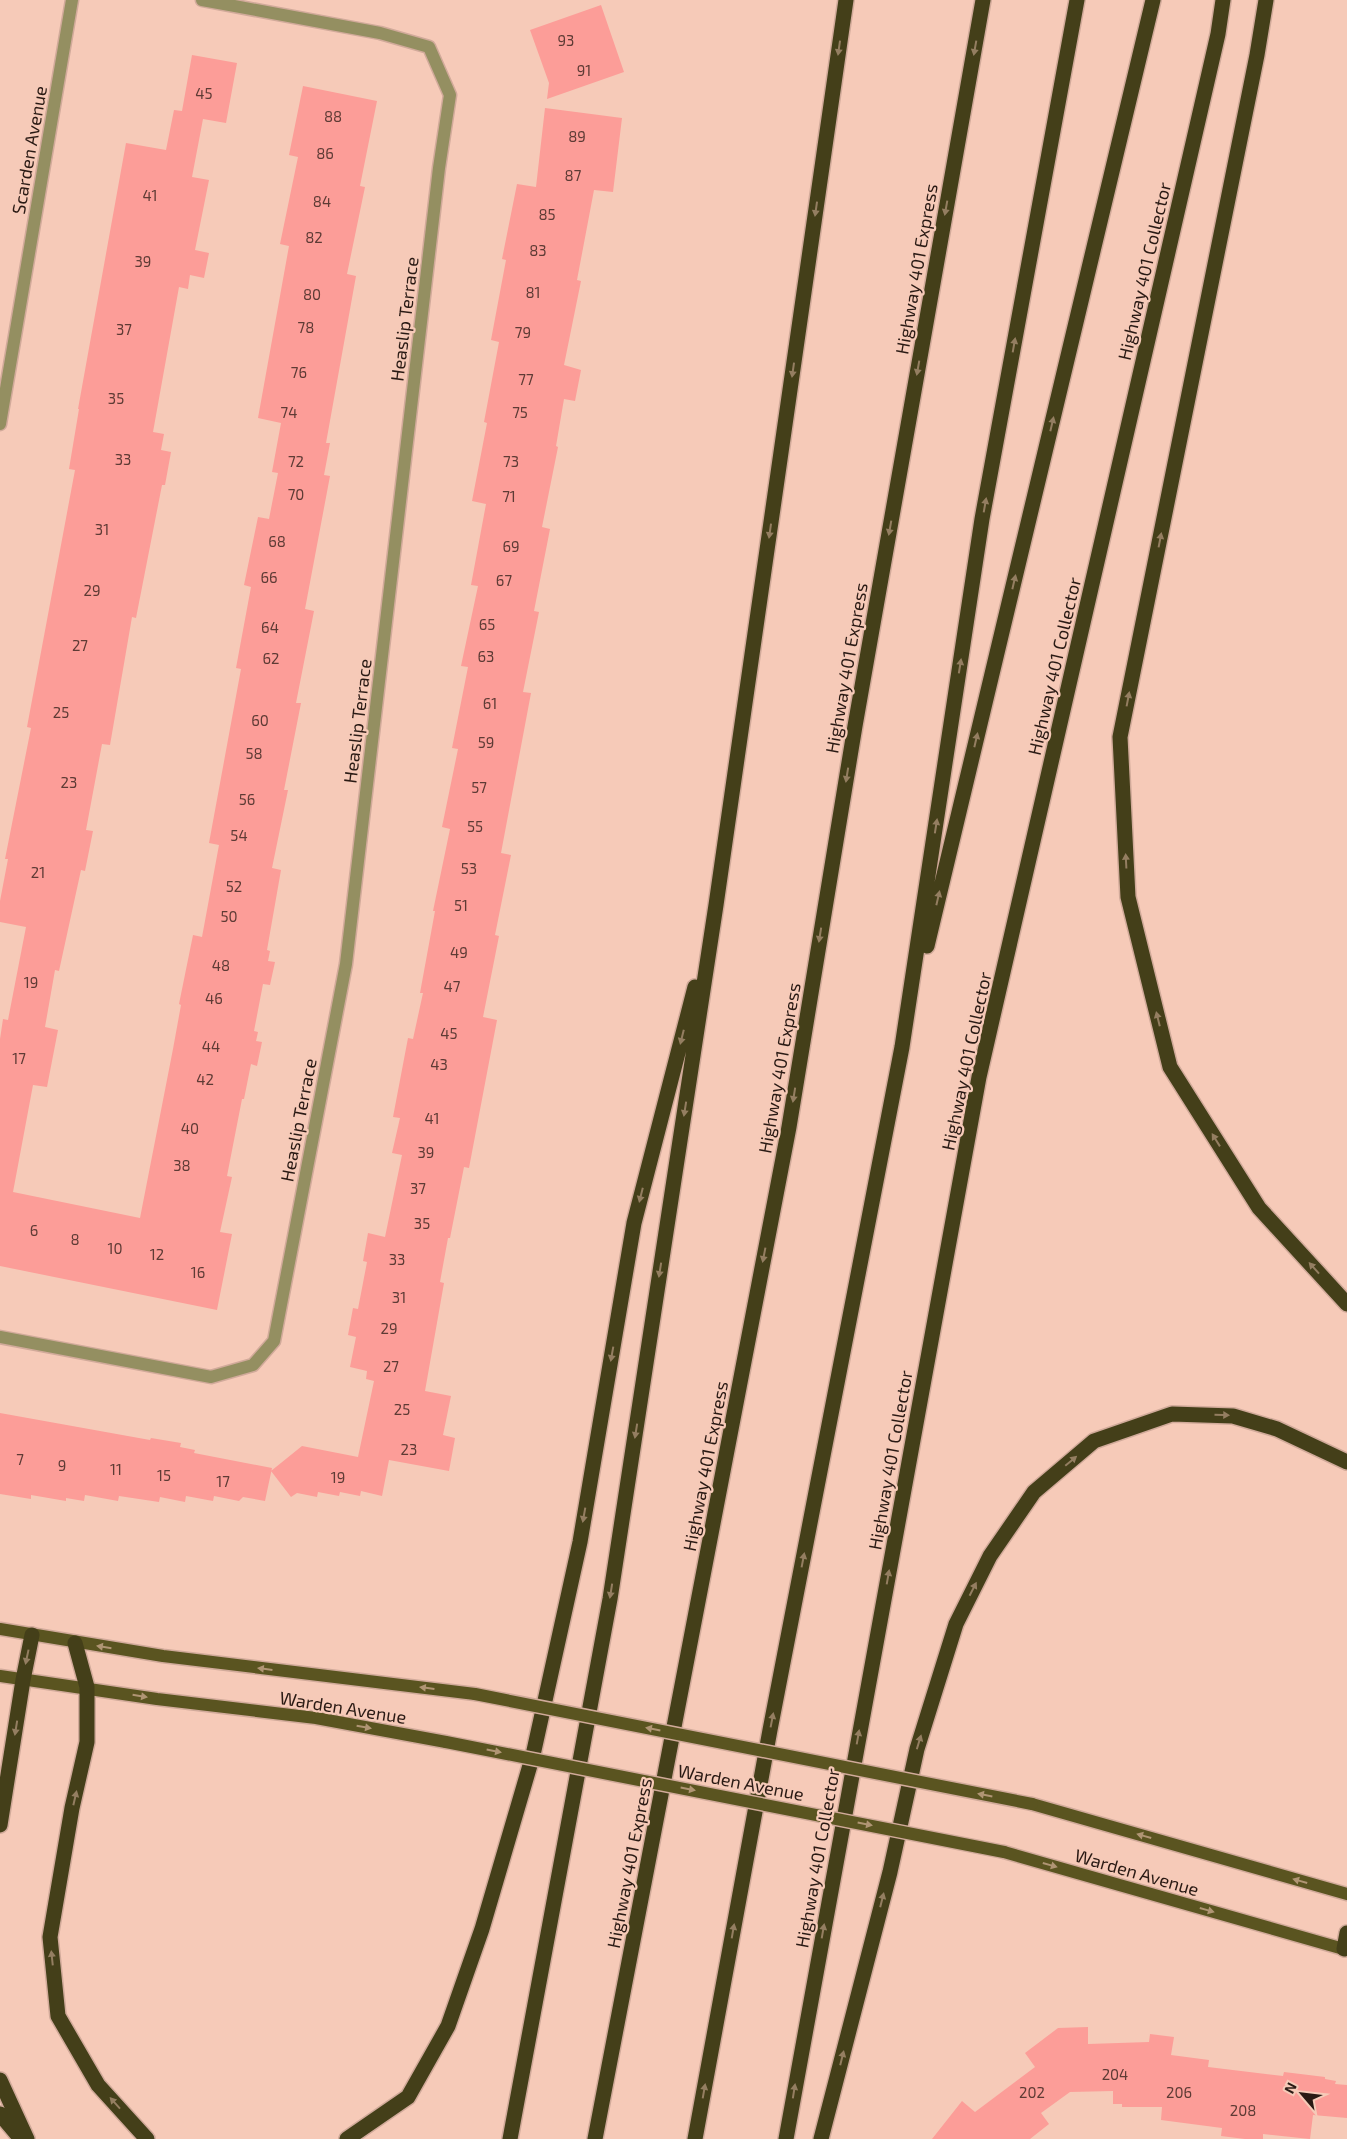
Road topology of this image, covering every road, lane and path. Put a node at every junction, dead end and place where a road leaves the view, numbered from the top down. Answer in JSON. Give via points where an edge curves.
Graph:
{"nodes":[{"id":1,"x":72,"y":0,"type":"edge"},
{"id":2,"x":202,"y":0,"type":"edge"},
{"id":3,"x":846,"y":0,"type":"edge"},
{"id":4,"x":983,"y":0,"type":"edge"},
{"id":5,"x":1077,"y":0,"type":"edge"},
{"id":6,"x":1153,"y":0,"type":"edge"},
{"id":7,"x":1223,"y":0,"type":"edge"},
{"id":8,"x":1266,"y":0,"type":"edge"},
{"id":9,"x":0,"y":424,"type":"edge"},
{"id":10,"x":716,"y":906,"type":"junction"},
{"id":11,"x":902,"y":1048,"type":"junction"},
{"id":12,"x":1347,"y":1304,"type":"edge"},
{"id":13,"x":0,"y":1337,"type":"edge"},
{"id":14,"x":1347,"y":1462,"type":"edge"},
{"id":15,"x":0,"y":1629,"type":"edge"},
{"id":16,"x":32,"y":1635,"type":"junction"},
{"id":17,"x":75,"y":1643,"type":"junction"},
{"id":18,"x":0,"y":1676,"type":"edge"},
{"id":19,"x":23,"y":1680,"type":"junction"},
{"id":20,"x":87,"y":1688,"type":"junction"},
{"id":21,"x":0,"y":1825,"type":"edge"},
{"id":22,"x":1347,"y":1894,"type":"edge"},
{"id":23,"x":1347,"y":1933,"type":"edge"},
{"id":24,"x":1346,"y":1950,"type":"edge"},
{"id":25,"x":0,"y":2080,"type":"edge"},
{"id":26,"x":0,"y":2114,"type":"edge"},
{"id":27,"x":21,"y":2139,"type":"edge"},
{"id":28,"x":27,"y":2139,"type":"edge"},
{"id":29,"x":148,"y":2139,"type":"edge"},
{"id":30,"x":347,"y":2139,"type":"edge"},
{"id":31,"x":510,"y":2139,"type":"edge"},
{"id":32,"x":595,"y":2139,"type":"edge"},
{"id":33,"x":695,"y":2139,"type":"edge"},
{"id":34,"x":786,"y":2139,"type":"edge"},
{"id":35,"x":821,"y":2139,"type":"edge"}],
"edges":[{"from":1,"to":9,"type":"street","name":"Scarden Avenue"},
{"from":2,"to":13,"type":"street","name":"Heaslip Terrace","via":[[380,33],[429,48],[450,96],[346,964],[274,1341],[253,1365],[211,1377]]},
{"from":3,"to":10,"type":"highway","one_way":true},
{"from":4,"to":32,"type":"highway","name":"Highway 401 Express","one_way":true,"via":[[855,726],[789,1126]]},
{"from":11,"to":5,"type":"highway","one_way":true,"via":[[982,519]]},
{"from":11,"to":6,"type":"highway","one_way":true},
{"from":34,"to":7,"type":"highway","name":"Highway 401 Collector","one_way":true,"via":[[980,1077]]},
{"from":12,"to":8,"type":"highway","one_way":true,"via":[[1259,1208],[1170,1067],[1128,897],[1120,737]]},
{"from":10,"to":30,"type":"highway","one_way":true,"via":[[634,1223],[580,1542],[533,1755],[482,1929],[448,2026],[408,2097]]},
{"from":10,"to":31,"type":"highway","one_way":true,"via":[[610,1599]]},
{"from":33,"to":11,"type":"highway","one_way":true,"via":[[770,1730]]},
{"from":35,"to":14,"type":"highway","one_way":true,"via":[[890,1872],[917,1749],[956,1624],[990,1556],[1034,1492],[1094,1441],[1172,1414],[1233,1416],[1277,1429]]},
{"from":15,"to":16,"type":"main road","name":"Warden Avenue"},
{"from":16,"to":17,"type":"main road","name":"Warden Avenue"},
{"from":16,"to":19,"type":"highway","one_way":true},
{"from":17,"to":20,"type":"highway"},
{"from":22,"to":17,"type":"main road","name":"Warden Avenue","one_way":true,"bridge":true,"via":[[1032,1804],[475,1694]]},
{"from":18,"to":19,"type":"main road","name":"Warden Avenue"},
{"from":19,"to":20,"type":"main road","name":"Warden Avenue"},
{"from":19,"to":21,"type":"highway","one_way":true},
{"from":20,"to":24,"type":"main road","name":"Warden Avenue","one_way":true,"bridge":true,"via":[[316,1718],[1004,1852]]},
{"from":29,"to":20,"type":"highway","one_way":true,"via":[[98,2085],[58,2016],[50,1936],[87,1742]]},
{"from":23,"to":24,"type":"highway"},
{"from":25,"to":28,"type":"highway"},
{"from":26,"to":27,"type":"highway"}]}
